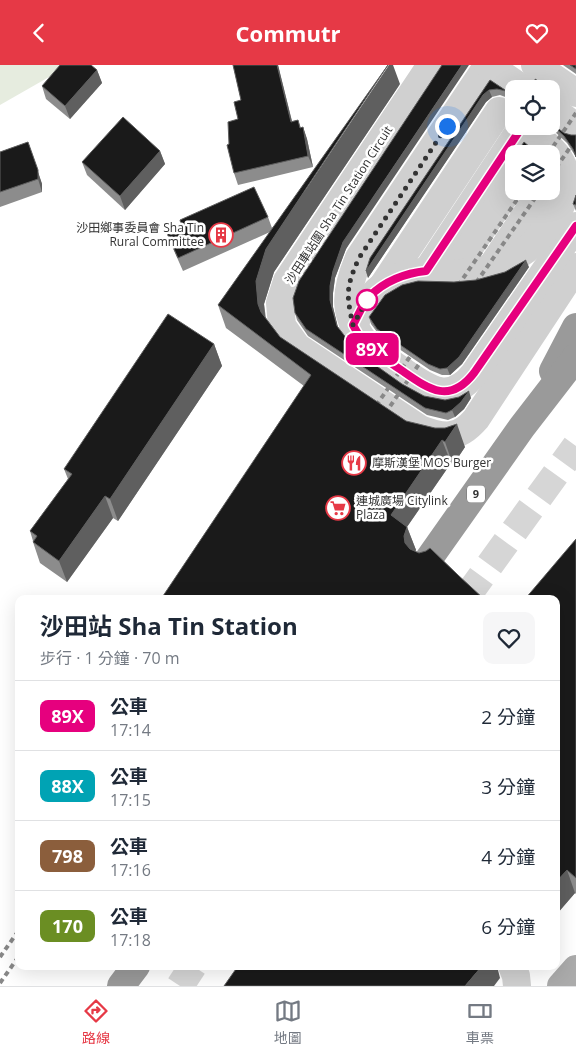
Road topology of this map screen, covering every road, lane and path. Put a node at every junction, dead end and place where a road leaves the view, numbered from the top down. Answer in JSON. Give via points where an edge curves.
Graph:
{"nodes":[{"id":1,"x":488,"y":65,"type":"edge"},
{"id":2,"x":535,"y":65,"type":"edge"},
{"id":3,"x":425,"y":67,"type":"edge"},
{"id":4,"x":510,"y":80,"type":"edge"},
{"id":5,"x":576,"y":93,"type":"edge"},
{"id":6,"x":505,"y":98,"type":"edge"},
{"id":7,"x":560,"y":115,"type":"edge"},
{"id":8,"x":576,"y":127,"type":"edge"},
{"id":9,"x":517,"y":135,"type":"edge"},
{"id":10,"x":518,"y":135,"type":"edge"},
{"id":11,"x":525,"y":135,"type":"edge"},
{"id":12,"x":534,"y":145,"type":"edge"},
{"id":13,"x":560,"y":171,"type":"edge"},
{"id":14,"x":505,"y":193,"type":"edge"},
{"id":15,"x":536,"y":200,"type":"edge"},
{"id":16,"x":576,"y":226,"type":"edge"},
{"id":17,"x":576,"y":267,"type":"edge"},
{"id":18,"x":491,"y":268,"type":"junction"},
{"id":19,"x":439,"y":272,"type":"junction"},
{"id":20,"x":381,"y":288,"type":"junction"},
{"id":21,"x":353,"y":325,"type":"junction"},
{"id":22,"x":576,"y":327,"type":"edge"},
{"id":23,"x":576,"y":357,"type":"edge"},
{"id":24,"x":522,"y":427,"type":"junction"},
{"id":25,"x":428,"y":560,"type":"edge"},
{"id":26,"x":576,"y":969,"type":"edge"},
{"id":27,"x":133,"y":970,"type":"edge"},
{"id":28,"x":514,"y":970,"type":"edge"},
{"id":29,"x":121,"y":986,"type":"edge"},
{"id":30,"x":517,"y":986,"type":"edge"},
{"id":31,"x":561,"y":986,"type":"edge"}],
"edges":[{"from":1,"to":4,"type":"lane"},
{"from":1,"to":6,"type":"lane"},
{"from":1,"to":21,"type":"lane","via":[[359,258],[350,279],[347,300]]},
{"from":2,"to":5,"type":"lane"},
{"from":3,"to":17,"type":"lane","name":"沙田車站圍 Sha Tin Station Circuit","via":[[287,281],[280,303],[282,326],[297,347],[420,429],[452,436],[467,429],[476,419]]},
{"from":7,"to":8,"type":"lane"},
{"from":9,"to":20,"type":"lane"},
{"from":10,"to":19,"type":"lane"},
{"from":11,"to":12,"type":"lane"},
{"from":13,"to":18,"type":"lane","via":[[565,173],[564,199],[537,239],[522,253]]},
{"from":14,"to":19,"type":"lane"},
{"from":15,"to":18,"type":"lane"},
{"from":16,"to":21,"type":"lane","via":[[474,373],[465,385],[454,390],[428,388],[369,347]]},
{"from":18,"to":19,"type":"lane","via":[[471,273]]},
{"from":19,"to":20,"type":"lane","via":[[412,273]]},
{"from":20,"to":21,"type":"lane","via":[[369,297]]},
{"from":22,"to":24,"type":"highway"},
{"from":23,"to":24,"type":"highway","number":"9"},
{"from":24,"to":25,"type":"highway","number":"9"},
{"from":26,"to":31,"type":"main road"},
{"from":27,"to":29,"type":"highway"},
{"from":28,"to":30,"type":"lane"}]}
